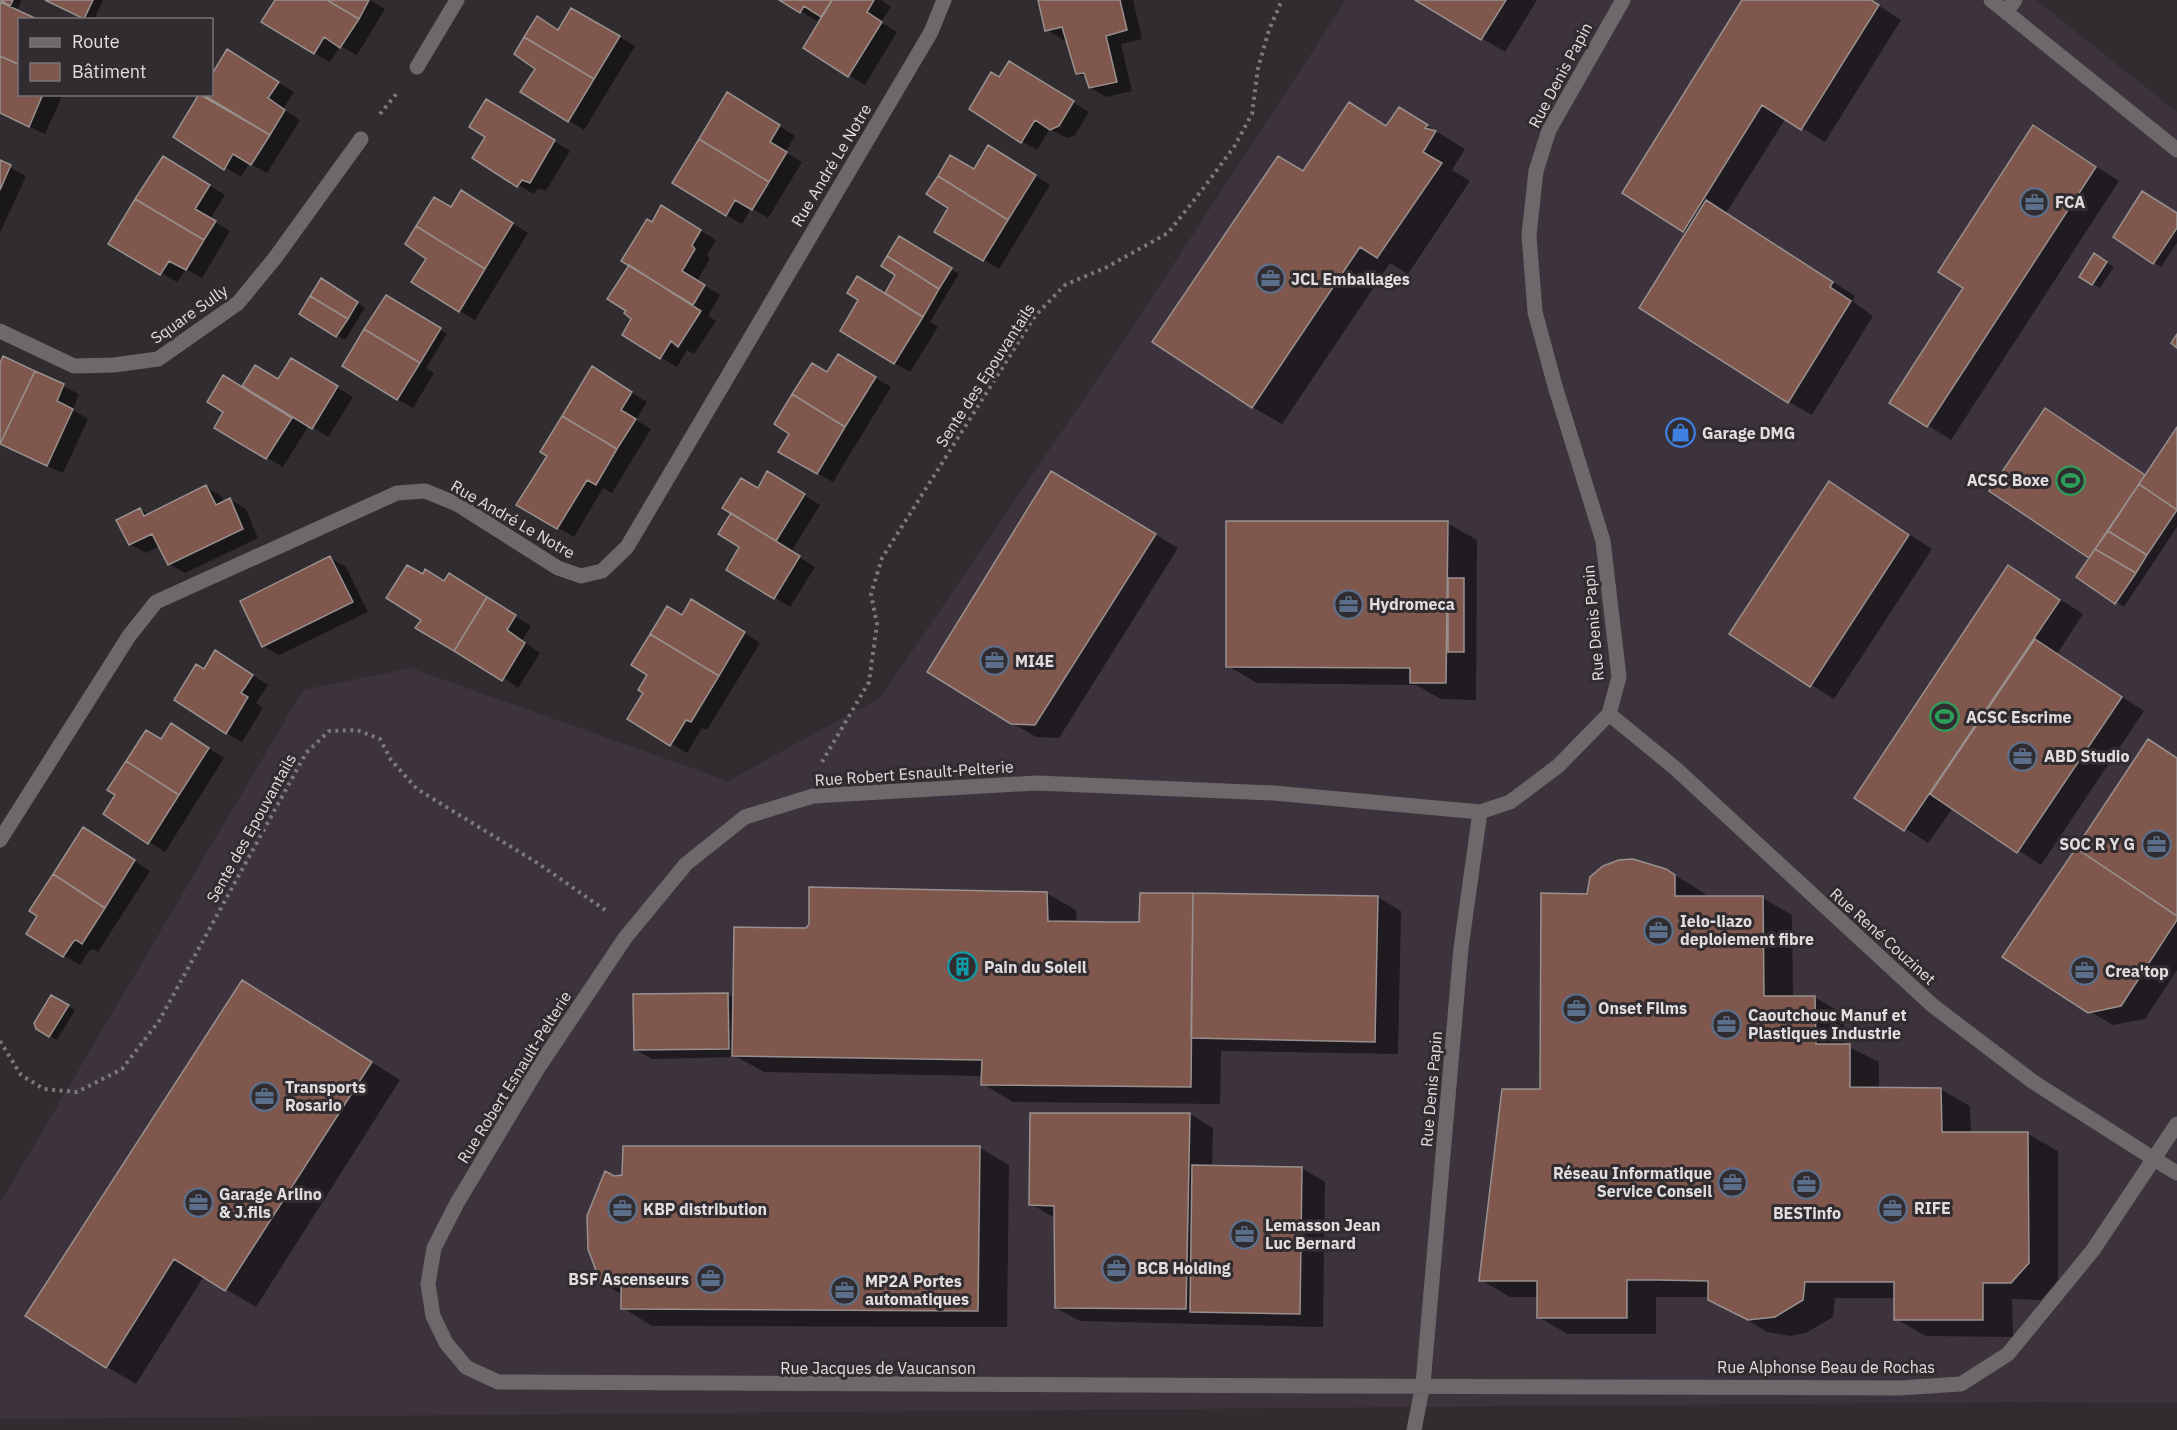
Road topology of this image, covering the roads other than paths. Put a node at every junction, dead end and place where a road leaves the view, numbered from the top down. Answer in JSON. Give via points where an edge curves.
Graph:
{"nodes":[{"id":1,"x":457,"y":0,"type":"edge"},
{"id":2,"x":944,"y":0,"type":"edge"},
{"id":3,"x":1623,"y":0,"type":"edge"},
{"id":4,"x":1991,"y":0,"type":"edge"},
{"id":5,"x":2011,"y":6,"type":"edge"},
{"id":6,"x":417,"y":67,"type":"road end"},
{"id":7,"x":361,"y":139,"type":"road end"},
{"id":8,"x":2177,"y":150,"type":"edge"},
{"id":9,"x":0,"y":331,"type":"edge"},
{"id":10,"x":1609,"y":714,"type":"junction"},
{"id":11,"x":1479,"y":812,"type":"junction"},
{"id":12,"x":0,"y":840,"type":"edge"},
{"id":13,"x":2177,"y":1125,"type":"edge"},
{"id":14,"x":2154,"y":1159,"type":"junction"},
{"id":15,"x":2177,"y":1173,"type":"edge"},
{"id":16,"x":434,"y":1248,"type":"joint"},
{"id":17,"x":1423,"y":1384,"type":"junction"},
{"id":18,"x":1414,"y":1430,"type":"edge"}],
"edges":[{"from":1,"to":6,"type":"street"},
{"from":2,"to":12,"type":"street","name":"Rue André Le Notre","via":[[931,32],[627,548],[602,571],[582,576],[558,568],[457,504],[425,491],[397,493],[156,602],[129,636]]},
{"from":3,"to":10,"type":"street","name":"Rue Denis Papin","via":[[1549,129],[1536,171],[1529,234],[1535,312],[1603,541],[1618,677]]},
{"from":4,"to":5,"type":"street"},
{"from":5,"to":8,"type":"street"},
{"from":7,"to":9,"type":"street","name":"Square Sully","via":[[276,258],[238,303],[158,359],[74,366]]},
{"from":10,"to":11,"type":"street","via":[[1558,766],[1510,802]]},
{"from":10,"to":14,"type":"street","name":"Rue René Couzinet","via":[[1675,768],[1932,1005],[2032,1080]]},
{"from":11,"to":16,"type":"street","name":"Rue Robert Esnault-Pelterie","via":[[1274,793],[1038,783],[813,796],[745,817],[686,864],[633,929],[538,1068]]},
{"from":11,"to":17,"type":"street","name":"Rue Denis Papin","via":[[1461,948]]},
{"from":13,"to":14,"type":"street","name":"Rue Alphonse Beau de Rochas"},
{"from":14,"to":15,"type":"street","name":"Rue René Couzinet"},
{"from":14,"to":17,"type":"street","name":"Rue Alphonse Beau de Rochas","via":[[2093,1250],[2042,1315],[2008,1354],[1961,1384],[1899,1388]]},
{"from":16,"to":17,"type":"street","name":"Rue Jacques de Vaucanson","via":[[428,1284],[433,1316],[446,1343],[466,1367],[498,1382],[837,1386]]},
{"from":17,"to":18,"type":"street","name":"Rue Denis Papin"}]}
